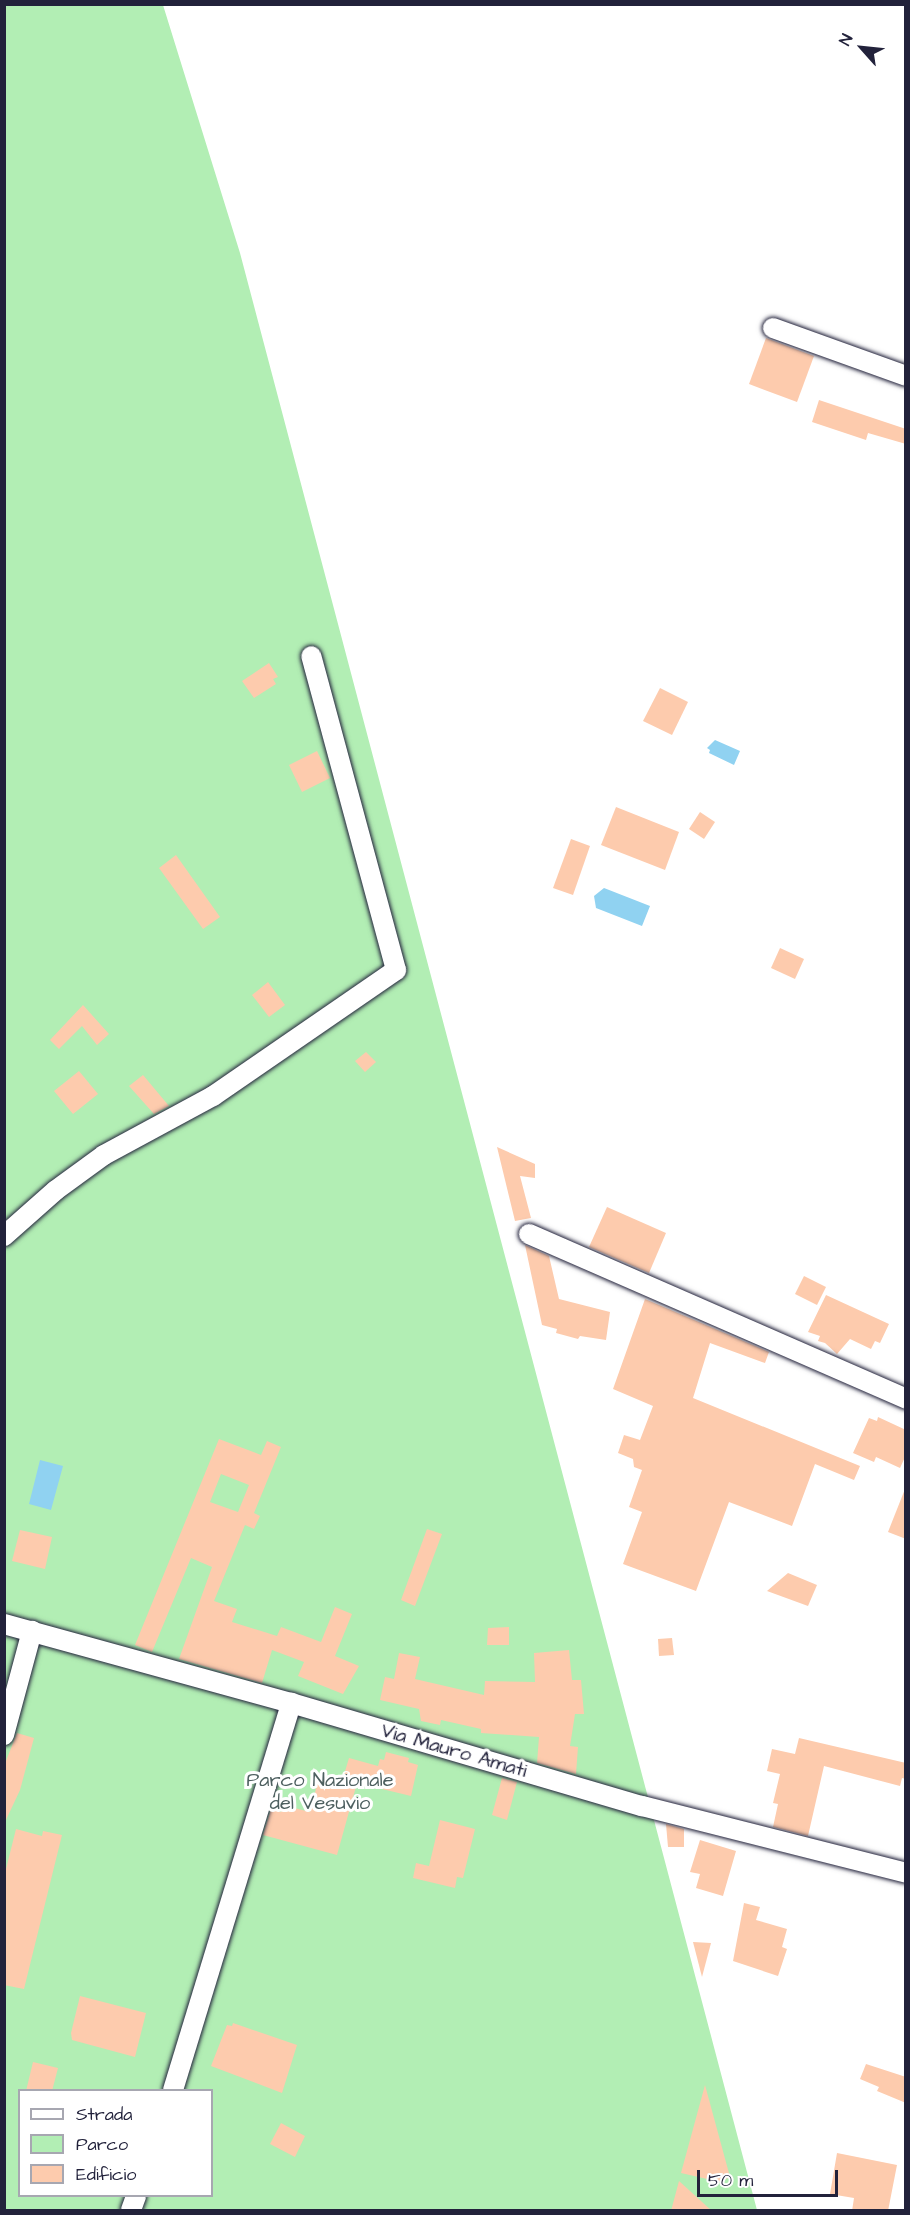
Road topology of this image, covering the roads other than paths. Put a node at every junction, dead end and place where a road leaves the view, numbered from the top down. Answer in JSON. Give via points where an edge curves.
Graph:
{"nodes":[{"id":1,"x":773,"y":328,"type":"dead end"},
{"id":2,"x":906,"y":376,"type":"edge"},
{"id":3,"x":311,"y":656,"type":"dead end"},
{"id":4,"x":529,"y":1234,"type":"dead end"},
{"id":5,"x":4,"y":1236,"type":"edge"},
{"id":6,"x":906,"y":1398,"type":"edge"},
{"id":7,"x":4,"y":1624,"type":"edge"},
{"id":8,"x":32,"y":1631,"type":"junction"},
{"id":9,"x":291,"y":1703,"type":"junction"},
{"id":10,"x":4,"y":1735,"type":"edge"},
{"id":11,"x":906,"y":1873,"type":"edge"},
{"id":12,"x":174,"y":2089,"type":"edge"}],
"edges":[{"from":1,"to":2,"type":"street"},
{"from":3,"to":5,"type":"street","via":[[396,970],[213,1096],[104,1155],[56,1190]]},
{"from":4,"to":6,"type":"street"},
{"from":7,"to":8,"type":"street","name":"Via Mauro Amati"},
{"from":8,"to":9,"type":"street","name":"Via Mauro Amati"},
{"from":8,"to":10,"type":"street"},
{"from":9,"to":11,"type":"street","name":"Via Mauro Amati","via":[[642,1806]]},
{"from":9,"to":12,"type":"street"}]}
